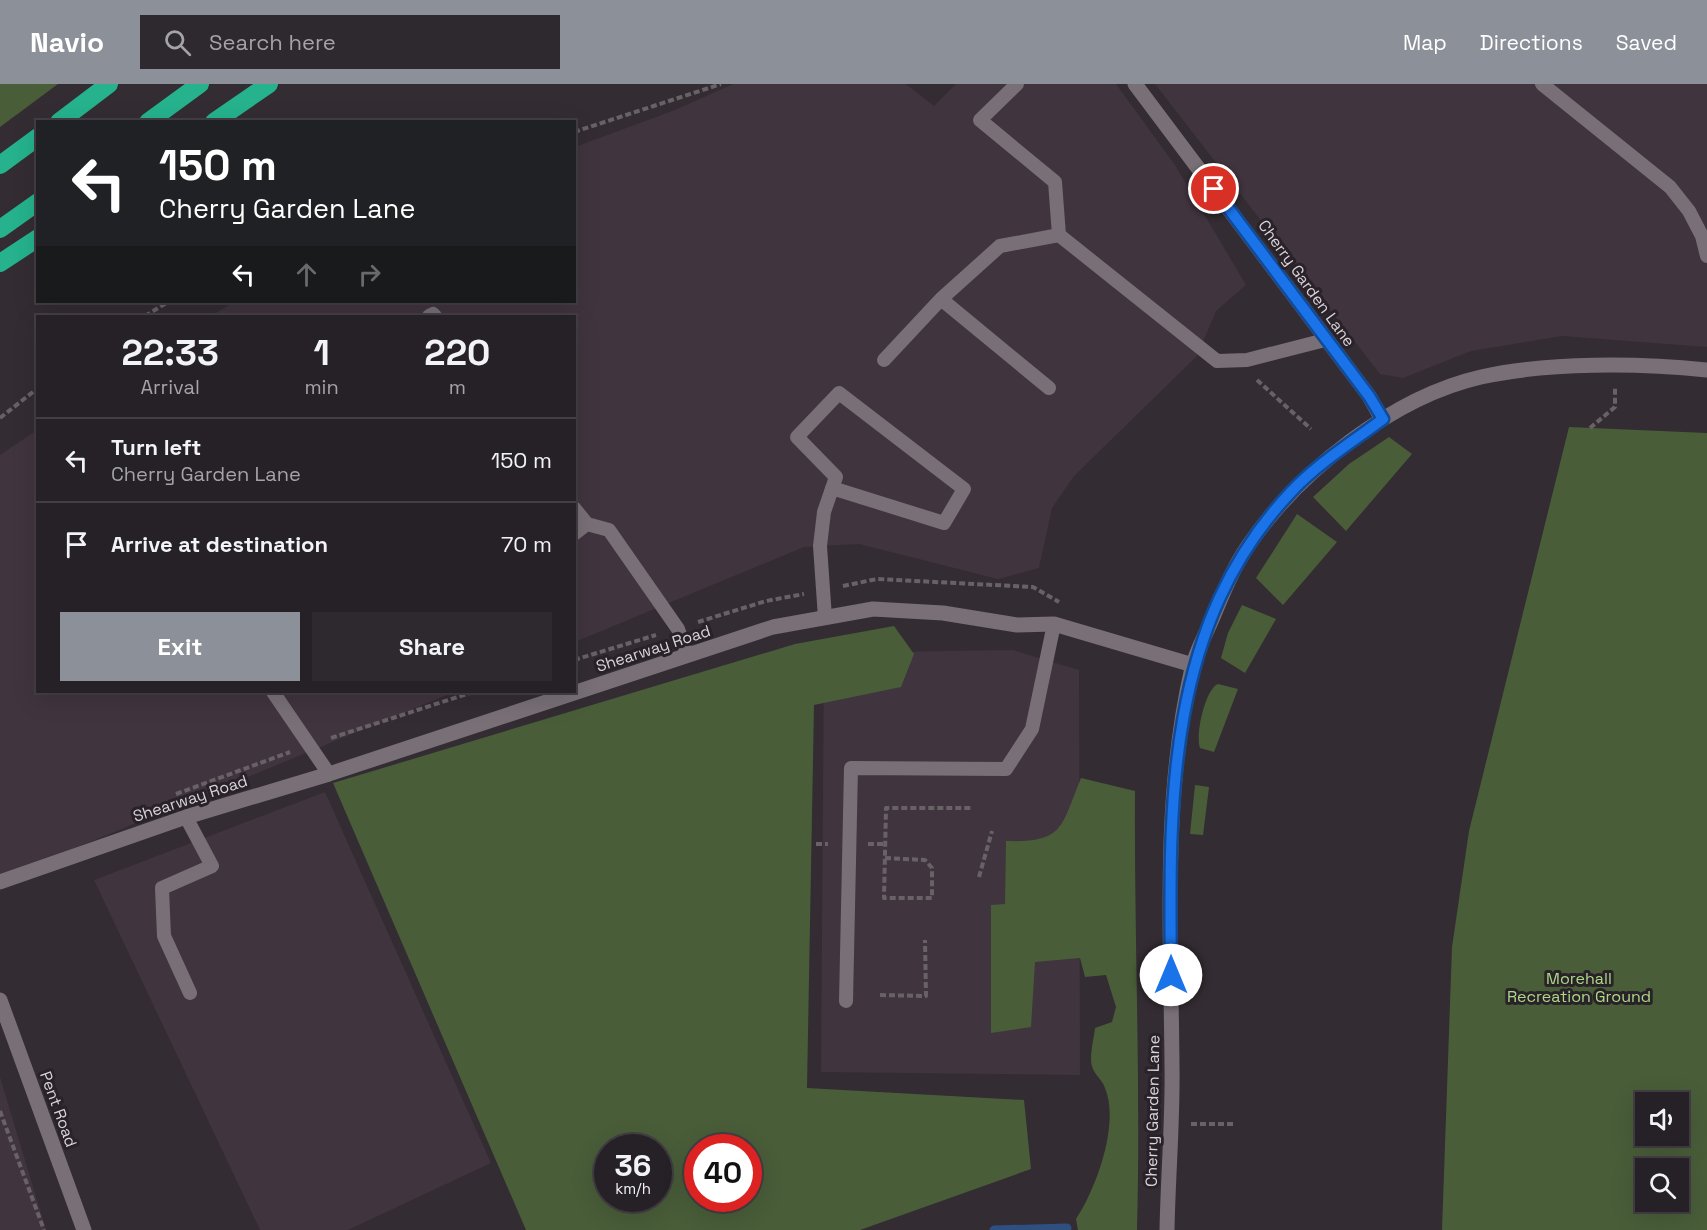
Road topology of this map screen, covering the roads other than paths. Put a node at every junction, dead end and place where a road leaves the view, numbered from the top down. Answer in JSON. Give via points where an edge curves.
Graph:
{"nodes":[{"id":1,"x":110,"y":84,"type":"edge"},
{"id":2,"x":200,"y":84,"type":"edge"},
{"id":3,"x":269,"y":84,"type":"edge"},
{"id":4,"x":1017,"y":84,"type":"edge"},
{"id":5,"x":1135,"y":84,"type":"edge"},
{"id":6,"x":1542,"y":84,"type":"edge"},
{"id":7,"x":62,"y":120,"type":"edge"},
{"id":8,"x":151,"y":120,"type":"edge"},
{"id":9,"x":217,"y":120,"type":"edge"},
{"id":10,"x":36,"y":138,"type":"edge"},
{"id":11,"x":0,"y":165,"type":"edge"},
{"id":12,"x":36,"y":203,"type":"edge"},
{"id":13,"x":0,"y":229,"type":"edge"},
{"id":14,"x":1059,"y":235,"type":"junction"},
{"id":15,"x":1705,"y":236,"type":"edge"},
{"id":16,"x":36,"y":239,"type":"edge"},
{"id":17,"x":1707,"y":256,"type":"edge"},
{"id":18,"x":0,"y":262,"type":"edge"},
{"id":19,"x":941,"y":299,"type":"junction"},
{"id":20,"x":1325,"y":340,"type":"junction"},
{"id":21,"x":884,"y":360,"type":"dead end"},
{"id":22,"x":1707,"y":370,"type":"edge"},
{"id":23,"x":1049,"y":388,"type":"dead end"},
{"id":24,"x":1383,"y":419,"type":"junction"},
{"id":25,"x":832,"y":488,"type":"junction"},
{"id":26,"x":576,"y":511,"type":"edge"},
{"id":27,"x":587,"y":525,"type":"junction"},
{"id":28,"x":576,"y":533,"type":"edge"},
{"id":29,"x":825,"y":618,"type":"junction"},
{"id":30,"x":1054,"y":624,"type":"junction"},
{"id":31,"x":687,"y":654,"type":"junction"},
{"id":32,"x":1193,"y":665,"type":"junction"},
{"id":33,"x":576,"y":691,"type":"edge"},
{"id":34,"x":274,"y":693,"type":"edge"},
{"id":35,"x":571,"y":693,"type":"edge"},
{"id":36,"x":329,"y":774,"type":"junction"},
{"id":37,"x":186,"y":817,"type":"junction"},
{"id":38,"x":0,"y":882,"type":"edge"},
{"id":39,"x":190,"y":993,"type":"dead end"},
{"id":40,"x":0,"y":1000,"type":"edge"},
{"id":41,"x":846,"y":1001,"type":"dead end"},
{"id":42,"x":84,"y":1230,"type":"edge"},
{"id":43,"x":1167,"y":1230,"type":"edge"}],
"edges":[{"from":1,"to":7,"type":"highway"},
{"from":2,"to":8,"type":"highway"},
{"from":3,"to":9,"type":"highway"},
{"from":4,"to":14,"type":"lane","via":[[980,120],[1055,182]]},
{"from":5,"to":20,"type":"street","name":"Cherry Garden Lane"},
{"from":6,"to":15,"type":"lane","via":[[1670,187]]},
{"from":10,"to":11,"type":"highway"},
{"from":12,"to":13,"type":"highway"},
{"from":14,"to":19,"type":"lane","via":[[1000,246]]},
{"from":14,"to":20,"type":"lane","via":[[1218,362],[1246,360]]},
{"from":15,"to":17,"type":"lane"},
{"from":16,"to":18,"type":"highway"},
{"from":19,"to":21,"type":"lane"},
{"from":19,"to":23,"type":"lane"},
{"from":20,"to":24,"type":"street","name":"Cherry Garden Lane"},
{"from":22,"to":24,"type":"street","name":"Cherry Garden Lane","via":[[1616,366],[1513,372],[1449,387]]},
{"from":24,"to":32,"type":"street","name":"Cherry Garden Lane","via":[[1290,493],[1248,546]]},
{"from":25,"to":25,"type":"lane","via":[[837,477],[797,437],[839,393],[964,489],[944,523]]},
{"from":25,"to":29,"type":"lane","via":[[820,546]]},
{"from":26,"to":27,"type":"lane"},
{"from":27,"to":28,"type":"lane"},
{"from":27,"to":31,"type":"lane","via":[[609,530],[678,629]]},
{"from":29,"to":30,"type":"street","name":"Shearway Road","via":[[873,609],[943,613],[1017,625]]},
{"from":29,"to":31,"type":"street","name":"Shearway Road","via":[[773,627]]},
{"from":30,"to":32,"type":"street","name":"Shearway Road"},
{"from":30,"to":41,"type":"lane","via":[[1032,729],[1006,769],[851,768]]},
{"from":31,"to":33,"type":"street","name":"Shearway Road"},
{"from":32,"to":43,"type":"street","name":"Cherry Garden Lane","via":[[1176,752],[1172,817],[1172,1084]]},
{"from":34,"to":36,"type":"lane"},
{"from":35,"to":36,"type":"street","name":"Shearway Road"},
{"from":36,"to":37,"type":"street","name":"Shearway Road"},
{"from":37,"to":38,"type":"street","name":"Shearway Road"},
{"from":37,"to":39,"type":"lane","via":[[212,866],[162,888],[164,936]]},
{"from":40,"to":42,"type":"street","name":"Pent Road"}]}
